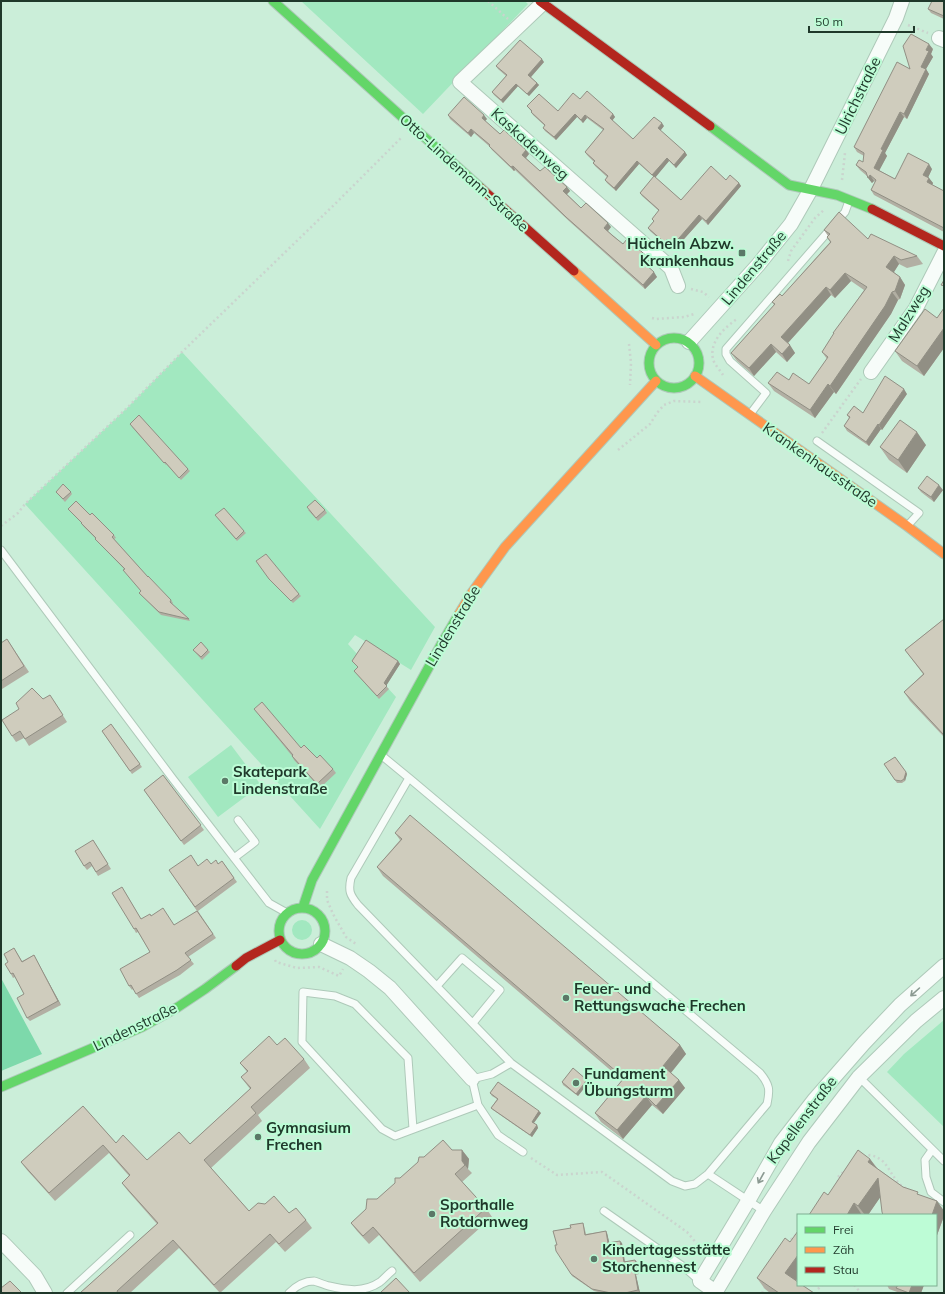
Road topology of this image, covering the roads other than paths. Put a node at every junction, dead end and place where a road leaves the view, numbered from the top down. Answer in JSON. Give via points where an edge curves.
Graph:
{"nodes":[{"id":1,"x":273,"y":1,"type":"edge"},
{"id":2,"x":902,"y":1,"type":"edge"},
{"id":3,"x":542,"y":2,"type":"edge"},
{"id":4,"x":811,"y":189,"type":"junction"},
{"id":5,"x":850,"y":200,"type":"junction"},
{"id":6,"x":944,"y":246,"type":"edge"},
{"id":7,"x":944,"y":253,"type":"edge"},
{"id":8,"x":678,"y":286,"type":"road end"},
{"id":9,"x":689,"y":342,"type":"junction"},
{"id":10,"x":656,"y":344,"type":"junction"},
{"id":11,"x":871,"y":372,"type":"road end"},
{"id":12,"x":695,"y":376,"type":"junction"},
{"id":13,"x":656,"y":381,"type":"junction"},
{"id":14,"x":749,"y":415,"type":"junction"},
{"id":15,"x":817,"y":441,"type":"road end"},
{"id":16,"x":907,"y":526,"type":"junction"},
{"id":17,"x":1,"y":550,"type":"edge"},
{"id":18,"x":944,"y":554,"type":"edge"},
{"id":19,"x":381,"y":754,"type":"junction"},
{"id":20,"x":409,"y":778,"type":"junction"},
{"id":21,"x":238,"y":820,"type":"dead end"},
{"id":22,"x":234,"y":858,"type":"junction"},
{"id":23,"x":303,"y":907,"type":"junction"},
{"id":24,"x":287,"y":913,"type":"junction"},
{"id":25,"x":280,"y":940,"type":"junction"},
{"id":26,"x":321,"y":944,"type":"junction"},
{"id":27,"x":944,"y":966,"type":"edge"},
{"id":28,"x":437,"y":986,"type":"junction"},
{"id":29,"x":944,"y":998,"type":"edge"},
{"id":30,"x":473,"y":1023,"type":"junction"},
{"id":31,"x":511,"y":1063,"type":"junction"},
{"id":32,"x":858,"y":1077,"type":"junction"},
{"id":33,"x":472,"y":1079,"type":"junction"},
{"id":34,"x":1,"y":1087,"type":"edge"},
{"id":35,"x":478,"y":1105,"type":"junction"},
{"id":36,"x":413,"y":1129,"type":"junction"},
{"id":37,"x":932,"y":1150,"type":"junction"},
{"id":38,"x":523,"y":1152,"type":"road end"},
{"id":39,"x":944,"y":1161,"type":"edge"},
{"id":40,"x":708,"y":1174,"type":"junction"},
{"id":41,"x":748,"y":1201,"type":"junction"},
{"id":42,"x":944,"y":1202,"type":"edge"},
{"id":43,"x":604,"y":1211,"type":"dead end"},
{"id":44,"x":764,"y":1211,"type":"junction"},
{"id":45,"x":130,"y":1235,"type":"dead end"},
{"id":46,"x":1,"y":1241,"type":"edge"},
{"id":47,"x":392,"y":1271,"type":"dead end"},
{"id":48,"x":700,"y":1281,"type":"junction"},
{"id":49,"x":45,"y":1293,"type":"edge"},
{"id":50,"x":67,"y":1293,"type":"edge"},
{"id":51,"x":288,"y":1293,"type":"edge"},
{"id":52,"x":716,"y":1293,"type":"edge"}],
"edges":[{"from":1,"to":10,"type":"street","name":"Otto-Lindemann-Straße"},
{"from":2,"to":4,"type":"street","name":"Ulrichstraße","via":[[896,18]]},
{"from":3,"to":4,"type":"street","name":"Kaskadenweg","via":[[789,184]]},
{"from":3,"to":8,"type":"street","name":"Kaskadenweg","via":[[460,82],[671,268]]},
{"from":4,"to":5,"type":"street","name":"Kaskadenweg"},
{"from":4,"to":9,"type":"street","name":"Lindenstraße","via":[[792,224]]},
{"from":5,"to":6,"type":"street","name":"Kaskadenweg"},
{"from":5,"to":14,"type":"lane","via":[[836,223],[726,349],[730,361],[766,393]]},
{"from":7,"to":11,"type":"street","name":"Malzweg","via":[[916,308]]},
{"from":9,"to":10,"type":"street","via":[[676,337]]},
{"from":9,"to":12,"type":"street","via":[[699,358]]},
{"from":10,"to":13,"type":"street","via":[[651,351],[648,367]]},
{"from":12,"to":13,"type":"street","via":[[681,387],[672,388]]},
{"from":12,"to":14,"type":"street","name":"Krankenhausstraße"},
{"from":13,"to":19,"type":"street","name":"Lindenstraße","via":[[505,547],[471,594]]},
{"from":14,"to":16,"type":"street","name":"Krankenhausstraße"},
{"from":15,"to":16,"type":"lane","via":[[919,513]]},
{"from":16,"to":18,"type":"street","name":"Krankenhausstraße"},
{"from":17,"to":22,"type":"lane"},
{"from":19,"to":20,"type":"lane"},
{"from":19,"to":23,"type":"street","name":"Lindenstraße","via":[[312,880]]},
{"from":20,"to":28,"type":"lane","via":[[351,878],[349,887],[358,905]]},
{"from":20,"to":40,"type":"lane","via":[[760,1073],[767,1082],[770,1092],[767,1104]]},
{"from":21,"to":22,"type":"lane","via":[[255,842]]},
{"from":22,"to":24,"type":"lane","via":[[269,904]]},
{"from":23,"to":24,"type":"street"},
{"from":23,"to":26,"type":"street","via":[[318,914],[324,923],[325,934]]},
{"from":24,"to":25,"type":"street","via":[[279,928]]},
{"from":25,"to":26,"type":"street","via":[[288,950],[299,954],[312,952]]},
{"from":25,"to":34,"type":"street","name":"Lindenstraße","via":[[246,958],[178,1007],[142,1027]]},
{"from":26,"to":33,"type":"street","via":[[350,958],[390,988]]},
{"from":27,"to":41,"type":"street","name":"Kapellenstraße","one_way":true,"via":[[864,1043],[815,1099],[781,1143]]},
{"from":28,"to":30,"type":"lane"},
{"from":28,"to":30,"type":"lane","via":[[462,958],[500,990]]},
{"from":29,"to":32,"type":"street","name":"Kapellenstraße","via":[[916,1021]]},
{"from":30,"to":31,"type":"lane"},
{"from":31,"to":33,"type":"lane","via":[[492,1074]]},
{"from":31,"to":40,"type":"lane","via":[[672,1181],[685,1186],[696,1184]]},
{"from":32,"to":37,"type":"lane"},
{"from":32,"to":44,"type":"street","name":"Kapellenstraße","via":[[809,1142]]},
{"from":33,"to":35,"type":"lane"},
{"from":35,"to":36,"type":"lane"},
{"from":35,"to":38,"type":"lane","via":[[498,1135]]},
{"from":36,"to":36,"type":"lane","via":[[408,1058],[355,1004],[335,996],[303,992],[302,1042],[382,1129],[395,1136]]},
{"from":37,"to":39,"type":"lane"},
{"from":37,"to":42,"type":"lane","via":[[925,1160],[926,1176],[931,1192]]},
{"from":40,"to":41,"type":"lane"},
{"from":41,"to":44,"type":"lane"},
{"from":41,"to":48,"type":"street","name":"Kapellenstraße"},
{"from":43,"to":48,"type":"lane"},
{"from":44,"to":52,"type":"street","name":"Kapellenstraße"},
{"from":45,"to":50,"type":"lane"},
{"from":46,"to":49,"type":"street","via":[[35,1276]]},
{"from":47,"to":51,"type":"lane","via":[[380,1282],[356,1290],[343,1290],[314,1281],[304,1283]]},
{"from":48,"to":52,"type":"street","name":"Kapellenstraße"}]}
